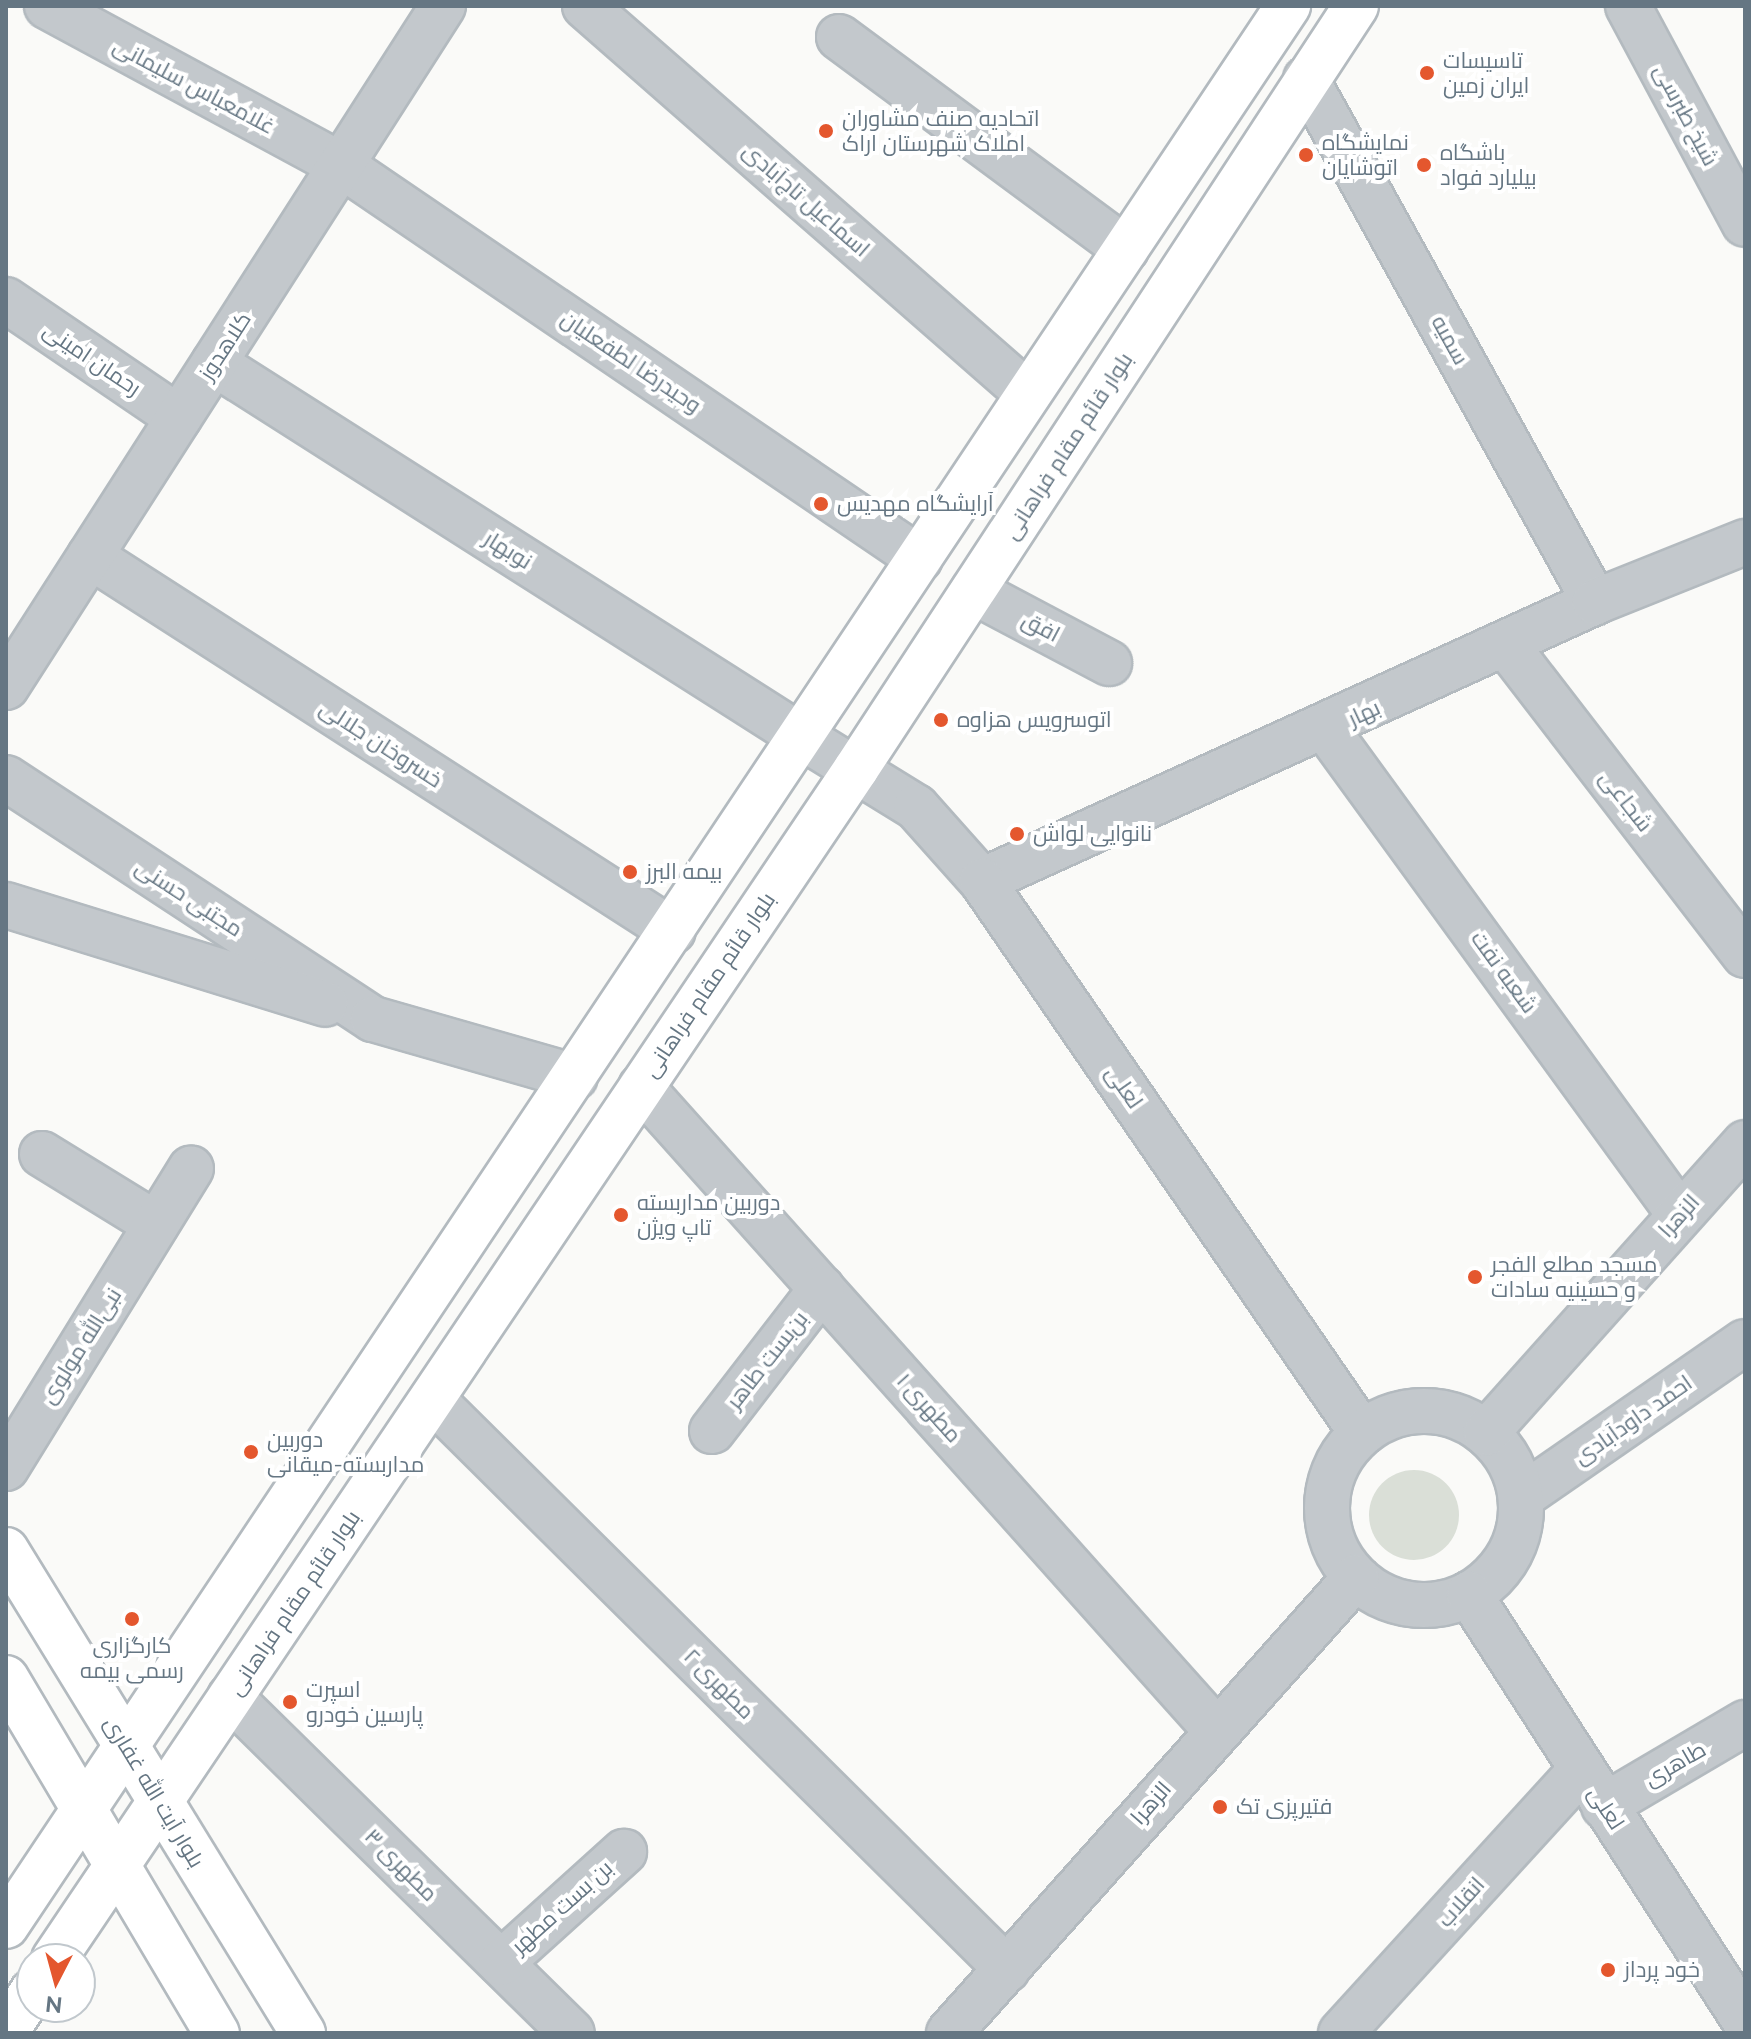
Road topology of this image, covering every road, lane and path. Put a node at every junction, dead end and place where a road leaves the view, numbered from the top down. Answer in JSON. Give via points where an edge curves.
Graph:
{"nodes":[{"id":1,"x":47,"y":6,"type":"edge"},
{"id":2,"x":443,"y":6,"type":"edge"},
{"id":3,"x":585,"y":6,"type":"edge"},
{"id":4,"x":1288,"y":6,"type":"edge"},
{"id":5,"x":1356,"y":6,"type":"edge"},
{"id":6,"x":1628,"y":6,"type":"edge"},
{"id":7,"x":92,"y":17,"type":"edge"},
{"id":8,"x":839,"y":37,"type":"dead end"},
{"id":9,"x":1306,"y":79,"type":"junction"},
{"id":10,"x":341,"y":165,"type":"junction"},
{"id":11,"x":1745,"y":224,"type":"edge"},
{"id":12,"x":1126,"y":249,"type":"junction"},
{"id":13,"x":6,"y":300,"type":"edge"},
{"id":14,"x":214,"y":363,"type":"junction"},
{"id":15,"x":1028,"y":394,"type":"junction"},
{"id":16,"x":179,"y":418,"type":"junction"},
{"id":17,"x":1745,"y":542,"type":"edge"},
{"id":18,"x":90,"y":556,"type":"junction"},
{"id":19,"x":920,"y":559,"type":"junction"},
{"id":20,"x":973,"y":591,"type":"junction"},
{"id":21,"x":1595,"y":602,"type":"junction"},
{"id":22,"x":19,"y":638,"type":"edge"},
{"id":23,"x":1507,"y":646,"type":"junction"},
{"id":24,"x":1109,"y":663,"type":"dead end"},
{"id":25,"x":6,"y":687,"type":"edge"},
{"id":26,"x":1327,"y":730,"type":"junction"},
{"id":27,"x":802,"y":737,"type":"junction"},
{"id":28,"x":856,"y":769,"type":"junction"},
{"id":29,"x":6,"y":778,"type":"edge"},
{"id":30,"x":982,"y":881,"type":"junction"},
{"id":31,"x":6,"y":905,"type":"edge"},
{"id":32,"x":673,"y":931,"type":"junction"},
{"id":33,"x":1745,"y":955,"type":"edge"},
{"id":34,"x":373,"y":1019,"type":"junction"},
{"id":35,"x":575,"y":1077,"type":"junction"},
{"id":36,"x":641,"y":1087,"type":"junction"},
{"id":37,"x":1745,"y":1143,"type":"edge"},
{"id":38,"x":42,"y":1154,"type":"dead end"},
{"id":39,"x":191,"y":1168,"type":"dead end"},
{"id":40,"x":1680,"y":1215,"type":"junction"},
{"id":41,"x":156,"y":1224,"type":"junction"},
{"id":42,"x":822,"y":1288,"type":"junction"},
{"id":43,"x":1745,"y":1342,"type":"edge"},
{"id":44,"x":432,"y":1399,"type":"junction"},
{"id":45,"x":712,"y":1431,"type":"dead end"},
{"id":46,"x":1362,"y":1433,"type":"junction"},
{"id":47,"x":1486,"y":1433,"type":"junction"},
{"id":48,"x":6,"y":1468,"type":"edge"},
{"id":49,"x":1521,"y":1497,"type":"junction"},
{"id":50,"x":6,"y":1550,"type":"edge"},
{"id":51,"x":1356,"y":1577,"type":"junction"},
{"id":52,"x":1469,"y":1594,"type":"junction"},
{"id":53,"x":6,"y":1678,"type":"edge"},
{"id":54,"x":230,"y":1697,"type":"junction"},
{"id":55,"x":1745,"y":1723,"type":"edge"},
{"id":56,"x":1215,"y":1729,"type":"junction"},
{"id":57,"x":125,"y":1744,"type":"junction"},
{"id":58,"x":1593,"y":1788,"type":"junction"},
{"id":59,"x":159,"y":1802,"type":"junction"},
{"id":60,"x":83,"y":1809,"type":"junction"},
{"id":61,"x":624,"y":1852,"type":"dead end"},
{"id":62,"x":114,"y":1868,"type":"junction"},
{"id":63,"x":6,"y":1926,"type":"edge"},
{"id":64,"x":65,"y":1943,"type":"edge"},
{"id":65,"x":501,"y":1963,"type":"junction"},
{"id":66,"x":1007,"y":1969,"type":"junction"},
{"id":67,"x":1745,"y":2021,"type":"edge"},
{"id":68,"x":217,"y":2033,"type":"edge"},
{"id":69,"x":303,"y":2033,"type":"edge"},
{"id":70,"x":572,"y":2033,"type":"edge"},
{"id":71,"x":949,"y":2033,"type":"edge"},
{"id":72,"x":1341,"y":2033,"type":"edge"}],
"edges":[{"from":1,"to":7,"type":"street","name":"غلامعباس سلیمانی"},
{"from":2,"to":10,"type":"street","name":"کلاهدوز"},
{"from":3,"to":15,"type":"street","name":"اسماعیل تاج‌آبادی"},
{"from":4,"to":12,"type":"main road"},
{"from":5,"to":9,"type":"main road","name":"بلوار قائم مقام فراهانی"},
{"from":6,"to":11,"type":"street","name":"شیخ طبرسی"},
{"from":7,"to":10,"type":"street","name":"غلامعباس سلیمانی"},
{"from":8,"to":12,"type":"street"},
{"from":9,"to":20,"type":"main road","name":"بلوار قائم مقام فراهانی"},
{"from":9,"to":21,"type":"street","name":"سمیه"},
{"from":10,"to":14,"type":"street","name":"کلاهدوز"},
{"from":10,"to":19,"type":"street","name":"وحیدرضا لطفعلیان"},
{"from":12,"to":15,"type":"main road"},
{"from":13,"to":16,"type":"street","name":"رحمان امینی"},
{"from":14,"to":16,"type":"street","name":"کلاهدوز"},
{"from":14,"to":27,"type":"street","name":"نوبهار"},
{"from":15,"to":19,"type":"main road"},
{"from":16,"to":18,"type":"street","name":"کلاهدوز"},
{"from":17,"to":21,"type":"street","name":"بهار"},
{"from":18,"to":22,"type":"street","name":"کلاهدوز"},
{"from":18,"to":32,"type":"street","name":"خسروخان جلالی"},
{"from":19,"to":27,"type":"main road"},
{"from":20,"to":24,"type":"street","name":"افق"},
{"from":20,"to":28,"type":"main road","name":"بلوار قائم مقام فراهانی"},
{"from":21,"to":23,"type":"street","name":"بهار"},
{"from":22,"to":25,"type":"street","name":"کلاهدوز"},
{"from":23,"to":26,"type":"street","name":"بهار"},
{"from":23,"to":33,"type":"street","name":"شجاعی"},
{"from":26,"to":30,"type":"street","name":"بهار"},
{"from":26,"to":40,"type":"street","name":"شعبه نفت"},
{"from":27,"to":28,"type":"street","name":"نوبهار"},
{"from":27,"to":32,"type":"main road"},
{"from":28,"to":30,"type":"street","name":"لعلی","via":[[916,807]]},
{"from":28,"to":36,"type":"main road","name":"بلوار قائم مقام فراهانی"},
{"from":29,"to":34,"type":"street","name":"مجتبی حسنی"},
{"from":30,"to":46,"type":"street","name":"لعلی"},
{"from":31,"to":34,"type":"street","name":"مجتبی حسنی"},
{"from":32,"to":35,"type":"main road"},
{"from":34,"to":35,"type":"street","name":"مجتبی حسنی"},
{"from":35,"to":57,"type":"main road"},
{"from":36,"to":42,"type":"street","name":"مطهری ۱"},
{"from":36,"to":44,"type":"main road","name":"بلوار قائم مقام فراهانی"},
{"from":37,"to":40,"type":"street","name":"الزهرا"},
{"from":38,"to":41,"type":"street"},
{"from":39,"to":41,"type":"street","name":"نبی‌الله مولوی"},
{"from":40,"to":47,"type":"street","name":"الزهرا"},
{"from":41,"to":48,"type":"street","name":"نبی‌الله مولوی"},
{"from":42,"to":45,"type":"street","name":"بن‌بست طاهر"},
{"from":42,"to":56,"type":"street","name":"مطهری ۱"},
{"from":43,"to":49,"type":"street","name":"احمد داودآبادی"},
{"from":44,"to":54,"type":"main road","name":"بلوار قائم مقام فراهانی"},
{"from":44,"to":66,"type":"street","name":"مطهری ۲"},
{"from":46,"to":47,"type":"street","via":[[1396,1414],[1434,1411]]},
{"from":46,"to":51,"type":"street","via":[[1331,1476],[1326,1503],[1328,1531]]},
{"from":47,"to":49,"type":"street","via":[[1510,1461]]},
{"from":49,"to":52,"type":"street","via":[[1510,1554]]},
{"from":50,"to":57,"type":"main road","name":"بلوار آیت الله غفاری"},
{"from":51,"to":52,"type":"street","via":[[1375,1593],[1422,1605]]},
{"from":51,"to":56,"type":"street","name":"الزهرا"},
{"from":52,"to":58,"type":"street","name":"لعلی"},
{"from":53,"to":60,"type":"main road"},
{"from":54,"to":59,"type":"main road","name":"بلوار قائم مقام فراهانی"},
{"from":54,"to":65,"type":"street","name":"مطهری ۳"},
{"from":55,"to":58,"type":"street","name":"طاهری"},
{"from":56,"to":66,"type":"street","name":"الزهرا"},
{"from":57,"to":59,"type":"main road","name":"بلوار آیت الله غفاری"},
{"from":57,"to":60,"type":"main road"},
{"from":58,"to":67,"type":"street","name":"لعلی"},
{"from":58,"to":72,"type":"street","name":"انقلاب"},
{"from":59,"to":62,"type":"main road","name":"بلوار قائم مقام فراهانی"},
{"from":59,"to":69,"type":"main road","name":"بلوار آیت الله غفاری"},
{"from":60,"to":62,"type":"main road"},
{"from":60,"to":63,"type":"main road"},
{"from":61,"to":65,"type":"street","name":"بن بست مطهر"},
{"from":62,"to":64,"type":"main road","name":"بلوار قائم مقام فراهانی"},
{"from":62,"to":68,"type":"main road"},
{"from":65,"to":70,"type":"street","name":"مطهری ۳"},
{"from":66,"to":71,"type":"street","name":"الزهرا"}]}
